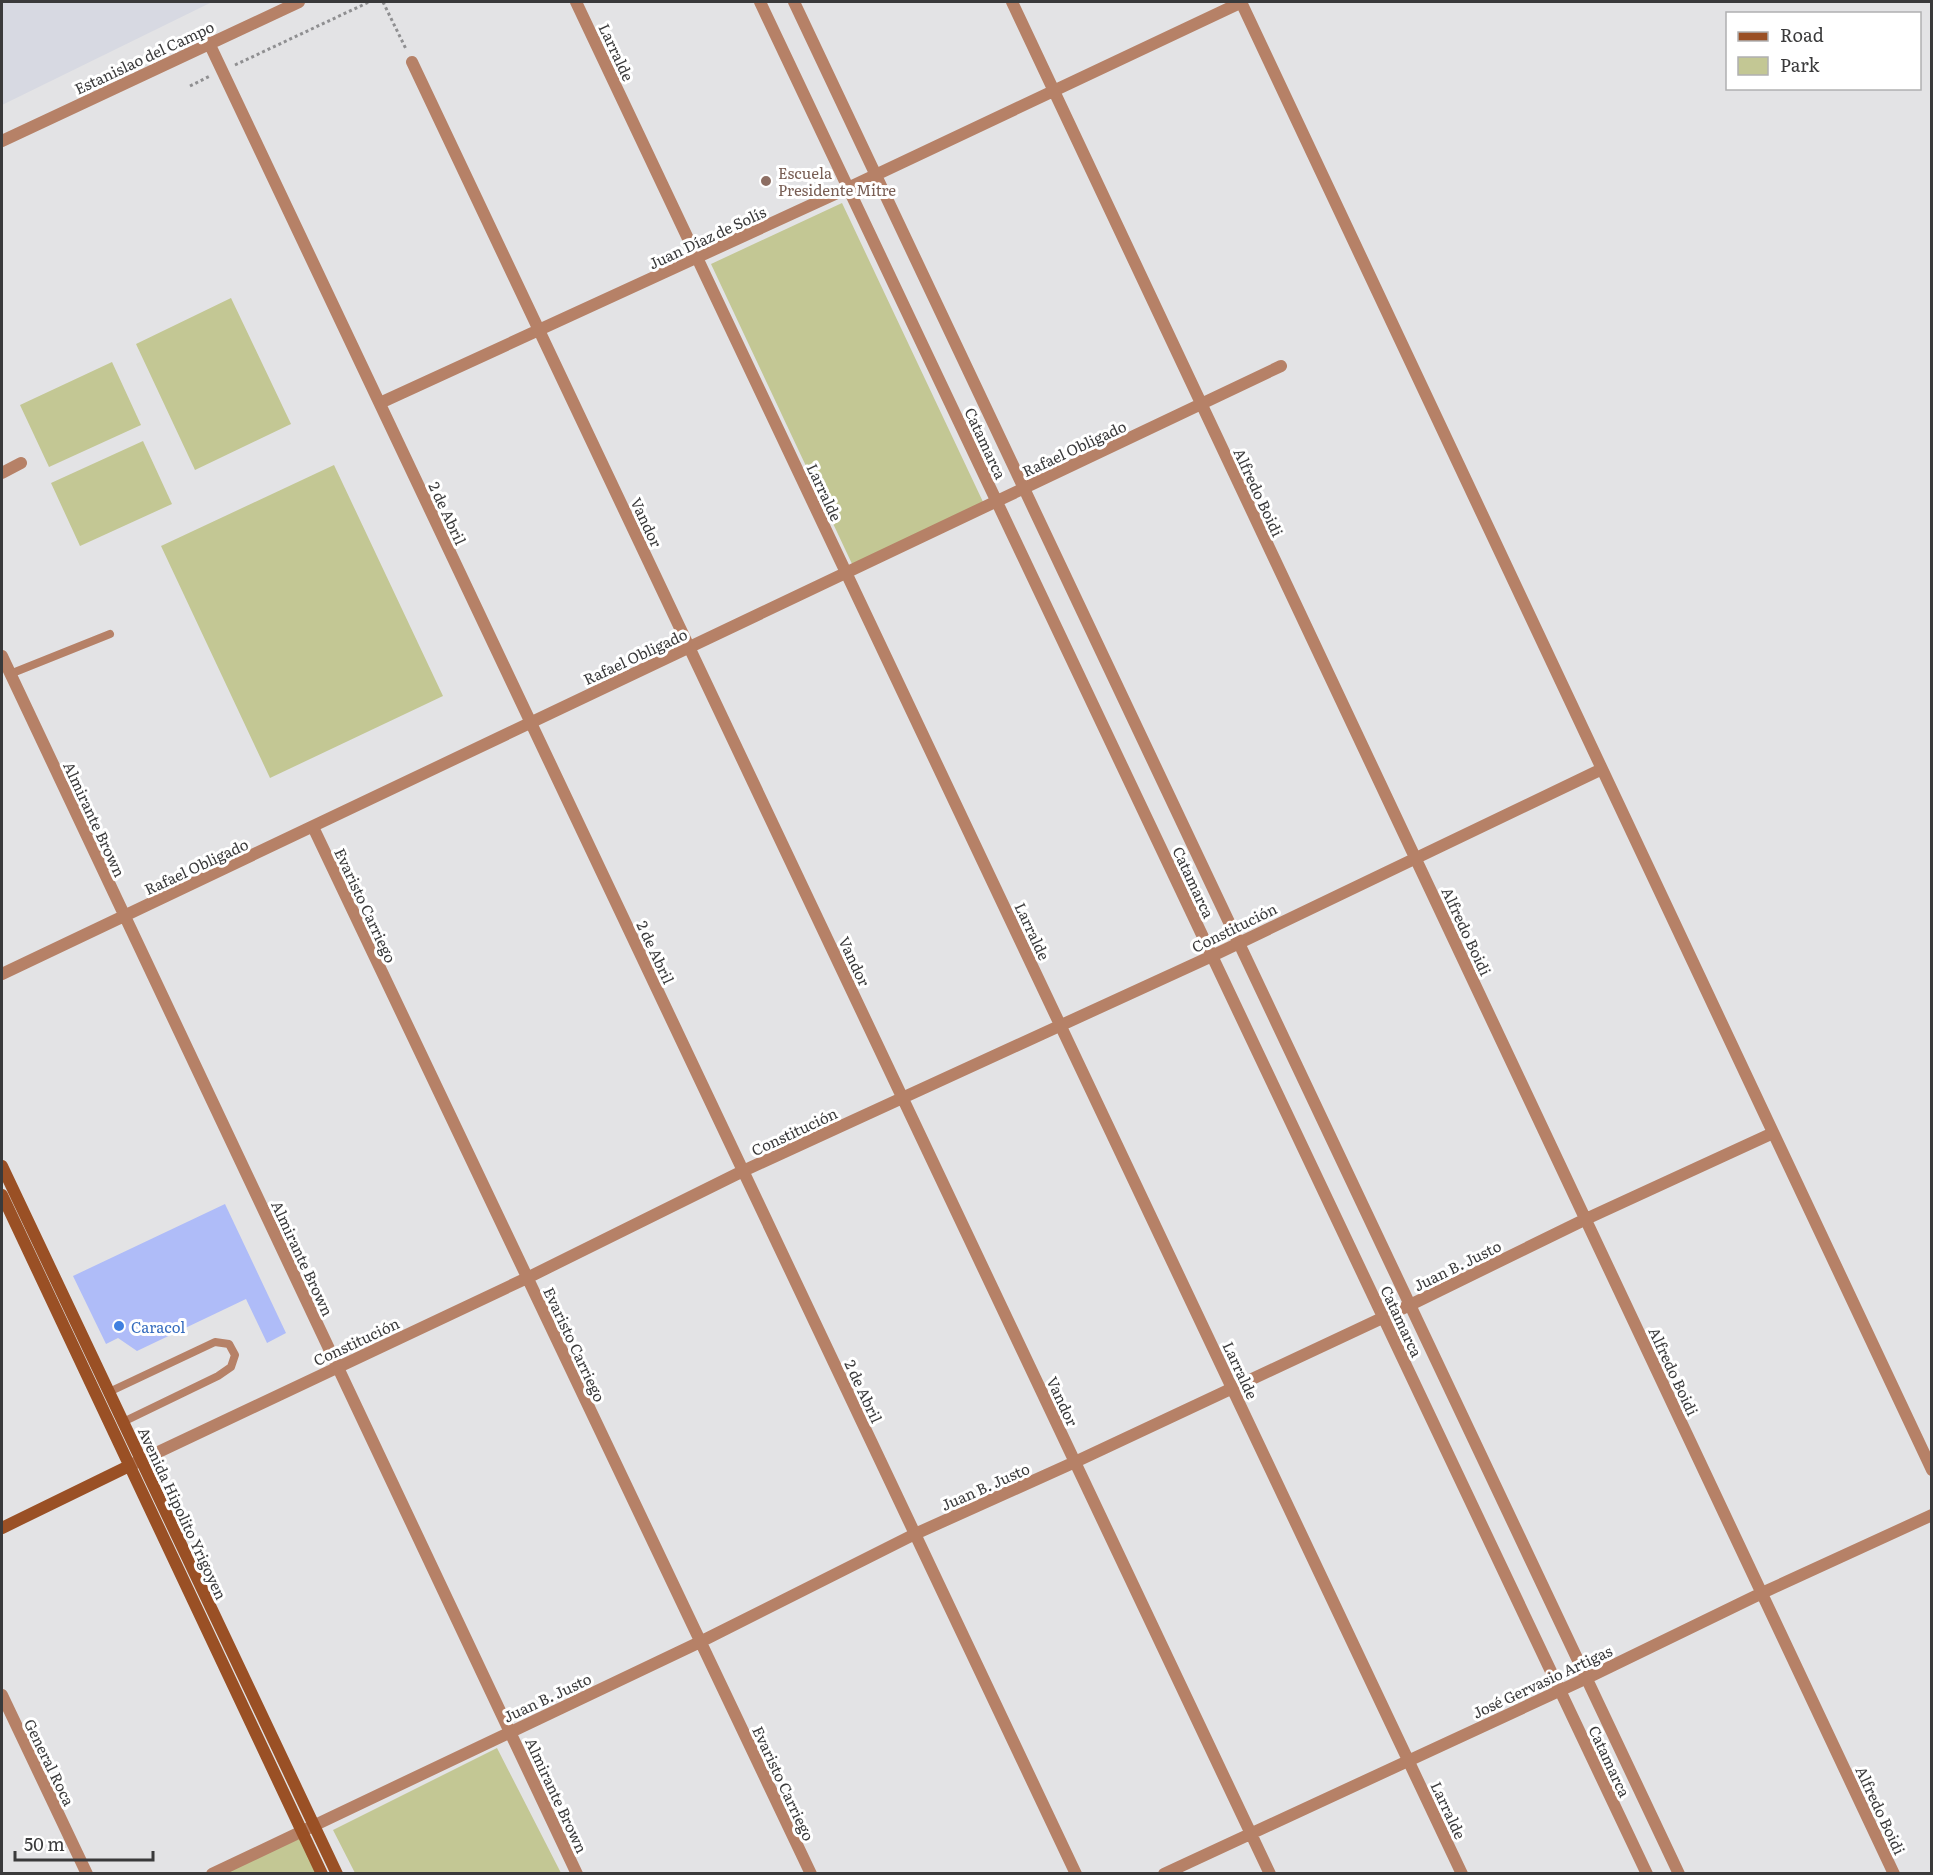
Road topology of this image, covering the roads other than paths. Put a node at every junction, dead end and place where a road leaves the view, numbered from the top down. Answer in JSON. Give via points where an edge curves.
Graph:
{"nodes":[{"id":1,"x":299,"y":2,"type":"edge"},
{"id":2,"x":576,"y":2,"type":"edge"},
{"id":3,"x":760,"y":2,"type":"edge"},
{"id":4,"x":794,"y":2,"type":"edge"},
{"id":5,"x":1012,"y":2,"type":"edge"},
{"id":6,"x":1241,"y":2,"type":"edge"},
{"id":7,"x":209,"y":43,"type":"junction"},
{"id":8,"x":412,"y":62,"type":"road end"},
{"id":9,"x":1053,"y":90,"type":"junction"},
{"id":10,"x":2,"y":141,"type":"edge"},
{"id":11,"x":875,"y":175,"type":"junction"},
{"id":12,"x":848,"y":188,"type":"junction"},
{"id":13,"x":698,"y":258,"type":"junction"},
{"id":14,"x":539,"y":331,"type":"junction"},
{"id":15,"x":1281,"y":366,"type":"dead end"},
{"id":16,"x":380,"y":403,"type":"junction"},
{"id":17,"x":1201,"y":404,"type":"junction"},
{"id":18,"x":21,"y":463,"type":"dead end"},
{"id":19,"x":2,"y":472,"type":"edge"},
{"id":20,"x":1024,"y":488,"type":"junction"},
{"id":21,"x":997,"y":502,"type":"junction"},
{"id":22,"x":847,"y":573,"type":"junction"},
{"id":23,"x":110,"y":634,"type":"dead end"},
{"id":24,"x":689,"y":647,"type":"junction"},
{"id":25,"x":2,"y":656,"type":"edge"},
{"id":26,"x":10,"y":674,"type":"junction"},
{"id":27,"x":531,"y":722,"type":"junction"},
{"id":28,"x":1602,"y":769,"type":"junction"},
{"id":29,"x":313,"y":828,"type":"junction"},
{"id":30,"x":1415,"y":857,"type":"junction"},
{"id":31,"x":124,"y":916,"type":"junction"},
{"id":32,"x":1238,"y":942,"type":"junction"},
{"id":33,"x":1212,"y":956,"type":"junction"},
{"id":34,"x":2,"y":974,"type":"edge"},
{"id":35,"x":1060,"y":1024,"type":"junction"},
{"id":36,"x":903,"y":1098,"type":"junction"},
{"id":37,"x":1773,"y":1133,"type":"junction"},
{"id":38,"x":2,"y":1166,"type":"edge"},
{"id":39,"x":743,"y":1171,"type":"junction"},
{"id":40,"x":2,"y":1195,"type":"edge"},
{"id":41,"x":1586,"y":1219,"type":"junction"},
{"id":42,"x":527,"y":1278,"type":"junction"},
{"id":43,"x":1410,"y":1305,"type":"junction"},
{"id":44,"x":1383,"y":1317,"type":"junction"},
{"id":45,"x":337,"y":1366,"type":"junction"},
{"id":46,"x":1232,"y":1388,"type":"junction"},
{"id":47,"x":109,"y":1392,"type":"junction"},
{"id":48,"x":123,"y":1422,"type":"junction"},
{"id":49,"x":1075,"y":1462,"type":"junction"},
{"id":50,"x":135,"y":1463,"type":"junction"},
{"id":51,"x":1932,"y":1470,"type":"edge"},
{"id":52,"x":1932,"y":1515,"type":"edge"},
{"id":53,"x":2,"y":1528,"type":"edge"},
{"id":54,"x":915,"y":1534,"type":"junction"},
{"id":55,"x":1762,"y":1593,"type":"junction"},
{"id":56,"x":700,"y":1642,"type":"junction"},
{"id":57,"x":1587,"y":1678,"type":"junction"},
{"id":58,"x":1560,"y":1690,"type":"junction"},
{"id":59,"x":2,"y":1695,"type":"edge"},
{"id":60,"x":510,"y":1731,"type":"junction"},
{"id":61,"x":1408,"y":1759,"type":"junction"},
{"id":62,"x":314,"y":1824,"type":"junction"},
{"id":63,"x":302,"y":1831,"type":"junction"},
{"id":64,"x":1250,"y":1832,"type":"junction"},
{"id":65,"x":87,"y":1874,"type":"edge"},
{"id":66,"x":212,"y":1874,"type":"edge"},
{"id":67,"x":322,"y":1874,"type":"edge"},
{"id":68,"x":337,"y":1874,"type":"edge"},
{"id":69,"x":577,"y":1874,"type":"edge"},
{"id":70,"x":811,"y":1874,"type":"edge"},
{"id":71,"x":1076,"y":1874,"type":"edge"},
{"id":72,"x":1164,"y":1874,"type":"edge"},
{"id":73,"x":1270,"y":1874,"type":"edge"},
{"id":74,"x":1462,"y":1874,"type":"edge"},
{"id":75,"x":1647,"y":1874,"type":"edge"},
{"id":76,"x":1679,"y":1874,"type":"edge"},
{"id":77,"x":1894,"y":1874,"type":"edge"}],
"edges":[{"from":1,"to":7,"type":"street","name":"Estanislao del Campo"},
{"from":2,"to":13,"type":"street","name":"Larralde"},
{"from":3,"to":12,"type":"street","name":"Catamarca"},
{"from":4,"to":11,"type":"street","name":"Catamarca"},
{"from":5,"to":9,"type":"street","name":"Alfredo Boidi"},
{"from":6,"to":9,"type":"street","name":"Juan Díaz de Solís"},
{"from":6,"to":28,"type":"street"},
{"from":7,"to":10,"type":"street","name":"Estanislao del Campo"},
{"from":7,"to":16,"type":"street","name":"2 de Abril"},
{"from":8,"to":14,"type":"street","name":"Vandor"},
{"from":9,"to":11,"type":"street","name":"Juan Díaz de Solís"},
{"from":9,"to":17,"type":"street","name":"Alfredo Boidi"},
{"from":11,"to":12,"type":"street","name":"Juan Díaz de Solís"},
{"from":11,"to":20,"type":"street","name":"Catamarca"},
{"from":12,"to":13,"type":"street","name":"Juan Díaz de Solís"},
{"from":12,"to":21,"type":"street","name":"Catamarca"},
{"from":13,"to":14,"type":"street","name":"Juan Díaz de Solís"},
{"from":13,"to":22,"type":"street","name":"Larralde"},
{"from":14,"to":16,"type":"street","name":"Juan Díaz de Solís"},
{"from":14,"to":24,"type":"street","name":"Vandor"},
{"from":15,"to":17,"type":"street","name":"Rafael Obligado"},
{"from":16,"to":27,"type":"street","name":"2 de Abril"},
{"from":17,"to":20,"type":"street","name":"Rafael Obligado"},
{"from":17,"to":30,"type":"street","name":"Alfredo Boidi"},
{"from":18,"to":19,"type":"street"},
{"from":20,"to":21,"type":"street","name":"Rafael Obligado"},
{"from":20,"to":32,"type":"street","name":"Catamarca"},
{"from":21,"to":22,"type":"street","name":"Rafael Obligado"},
{"from":21,"to":33,"type":"street","name":"Catamarca"},
{"from":22,"to":24,"type":"street","name":"Rafael Obligado"},
{"from":22,"to":35,"type":"street","name":"Larralde"},
{"from":23,"to":26,"type":"lane"},
{"from":24,"to":27,"type":"street","name":"Rafael Obligado"},
{"from":24,"to":36,"type":"street","name":"Vandor"},
{"from":25,"to":26,"type":"street","name":"Almirante Brown"},
{"from":26,"to":31,"type":"street","name":"Almirante Brown"},
{"from":27,"to":29,"type":"street","name":"Rafael Obligado"},
{"from":27,"to":39,"type":"street","name":"2 de Abril"},
{"from":28,"to":30,"type":"street","name":"Constitución"},
{"from":28,"to":37,"type":"street"},
{"from":29,"to":31,"type":"street","name":"Rafael Obligado"},
{"from":29,"to":42,"type":"street","name":"Evaristo Carriego"},
{"from":30,"to":32,"type":"street","name":"Constitución"},
{"from":30,"to":41,"type":"street","name":"Alfredo Boidi"},
{"from":31,"to":34,"type":"street","name":"Rafael Obligado"},
{"from":31,"to":45,"type":"street","name":"Almirante Brown"},
{"from":32,"to":33,"type":"street","name":"Constitución"},
{"from":32,"to":43,"type":"street","name":"Catamarca"},
{"from":33,"to":35,"type":"street","name":"Constitución"},
{"from":33,"to":44,"type":"street","name":"Catamarca"},
{"from":35,"to":36,"type":"street","name":"Constitución"},
{"from":35,"to":46,"type":"street","name":"Larralde"},
{"from":36,"to":39,"type":"street","name":"Constitución"},
{"from":36,"to":49,"type":"street","name":"Vandor"},
{"from":37,"to":41,"type":"street","name":"Juan B. Justo"},
{"from":37,"to":51,"type":"street"},
{"from":38,"to":47,"type":"main road","name":"Avenida Hipolito Yrigoyen"},
{"from":39,"to":42,"type":"street","name":"Constitución"},
{"from":39,"to":54,"type":"street","name":"2 de Abril"},
{"from":40,"to":50,"type":"main road","name":"Avenida Hipolito Yrigoyen"},
{"from":41,"to":43,"type":"street","name":"Juan B. Justo"},
{"from":41,"to":55,"type":"street","name":"Alfredo Boidi"},
{"from":42,"to":45,"type":"street","name":"Constitución"},
{"from":42,"to":56,"type":"street","name":"Evaristo Carriego"},
{"from":43,"to":44,"type":"street","name":"Juan B. Justo"},
{"from":43,"to":57,"type":"street","name":"Catamarca"},
{"from":44,"to":46,"type":"street","name":"Juan B. Justo"},
{"from":44,"to":58,"type":"street","name":"Catamarca"},
{"from":45,"to":50,"type":"street","name":"Constitución"},
{"from":45,"to":60,"type":"street","name":"Almirante Brown"},
{"from":46,"to":49,"type":"street","name":"Juan B. Justo"},
{"from":46,"to":61,"type":"street","name":"Larralde"},
{"from":47,"to":48,"type":"main road","name":"Avenida Hipolito Yrigoyen"},
{"from":47,"to":48,"type":"lane","via":[[215,1342],[229,1344],[232,1350],[231,1368]]},
{"from":48,"to":50,"type":"main road","name":"Avenida Hipolito Yrigoyen"},
{"from":49,"to":54,"type":"street","name":"Juan B. Justo"},
{"from":49,"to":64,"type":"street","name":"Vandor"},
{"from":50,"to":53,"type":"main road","name":"Constitución"},
{"from":50,"to":62,"type":"main road","name":"Avenida Hipolito Yrigoyen"},
{"from":50,"to":63,"type":"main road","name":"Avenida Hipolito Yrigoyen"},
{"from":52,"to":55,"type":"street","name":"José Gervasio Artigas"},
{"from":54,"to":56,"type":"street","name":"Juan B. Justo"},
{"from":54,"to":71,"type":"street","name":"2 de Abril"},
{"from":55,"to":57,"type":"street","name":"José Gervasio Artigas"},
{"from":55,"to":77,"type":"street","name":"Alfredo Boidi"},
{"from":56,"to":60,"type":"street","name":"Juan B. Justo"},
{"from":56,"to":70,"type":"street","name":"Evaristo Carriego"},
{"from":57,"to":58,"type":"street","name":"José Gervasio Artigas"},
{"from":57,"to":76,"type":"street","name":"Catamarca"},
{"from":58,"to":61,"type":"street","name":"José Gervasio Artigas"},
{"from":58,"to":75,"type":"street","name":"Catamarca"},
{"from":59,"to":65,"type":"street","name":"General Roca"},
{"from":60,"to":62,"type":"street","name":"Juan B. Justo"},
{"from":60,"to":69,"type":"street","name":"Almirante Brown"},
{"from":61,"to":64,"type":"street","name":"José Gervasio Artigas"},
{"from":61,"to":74,"type":"street","name":"Larralde"},
{"from":62,"to":63,"type":"street","name":"Juan B. Justo"},
{"from":62,"to":68,"type":"main road","name":"Avenida Hipolito Yrigoyen"},
{"from":63,"to":66,"type":"street","name":"Juan B. Justo"},
{"from":63,"to":67,"type":"main road","name":"Avenida Hipolito Yrigoyen"},
{"from":64,"to":72,"type":"street","name":"José Gervasio Artigas"},
{"from":64,"to":73,"type":"street","name":"Vandor"}]}
